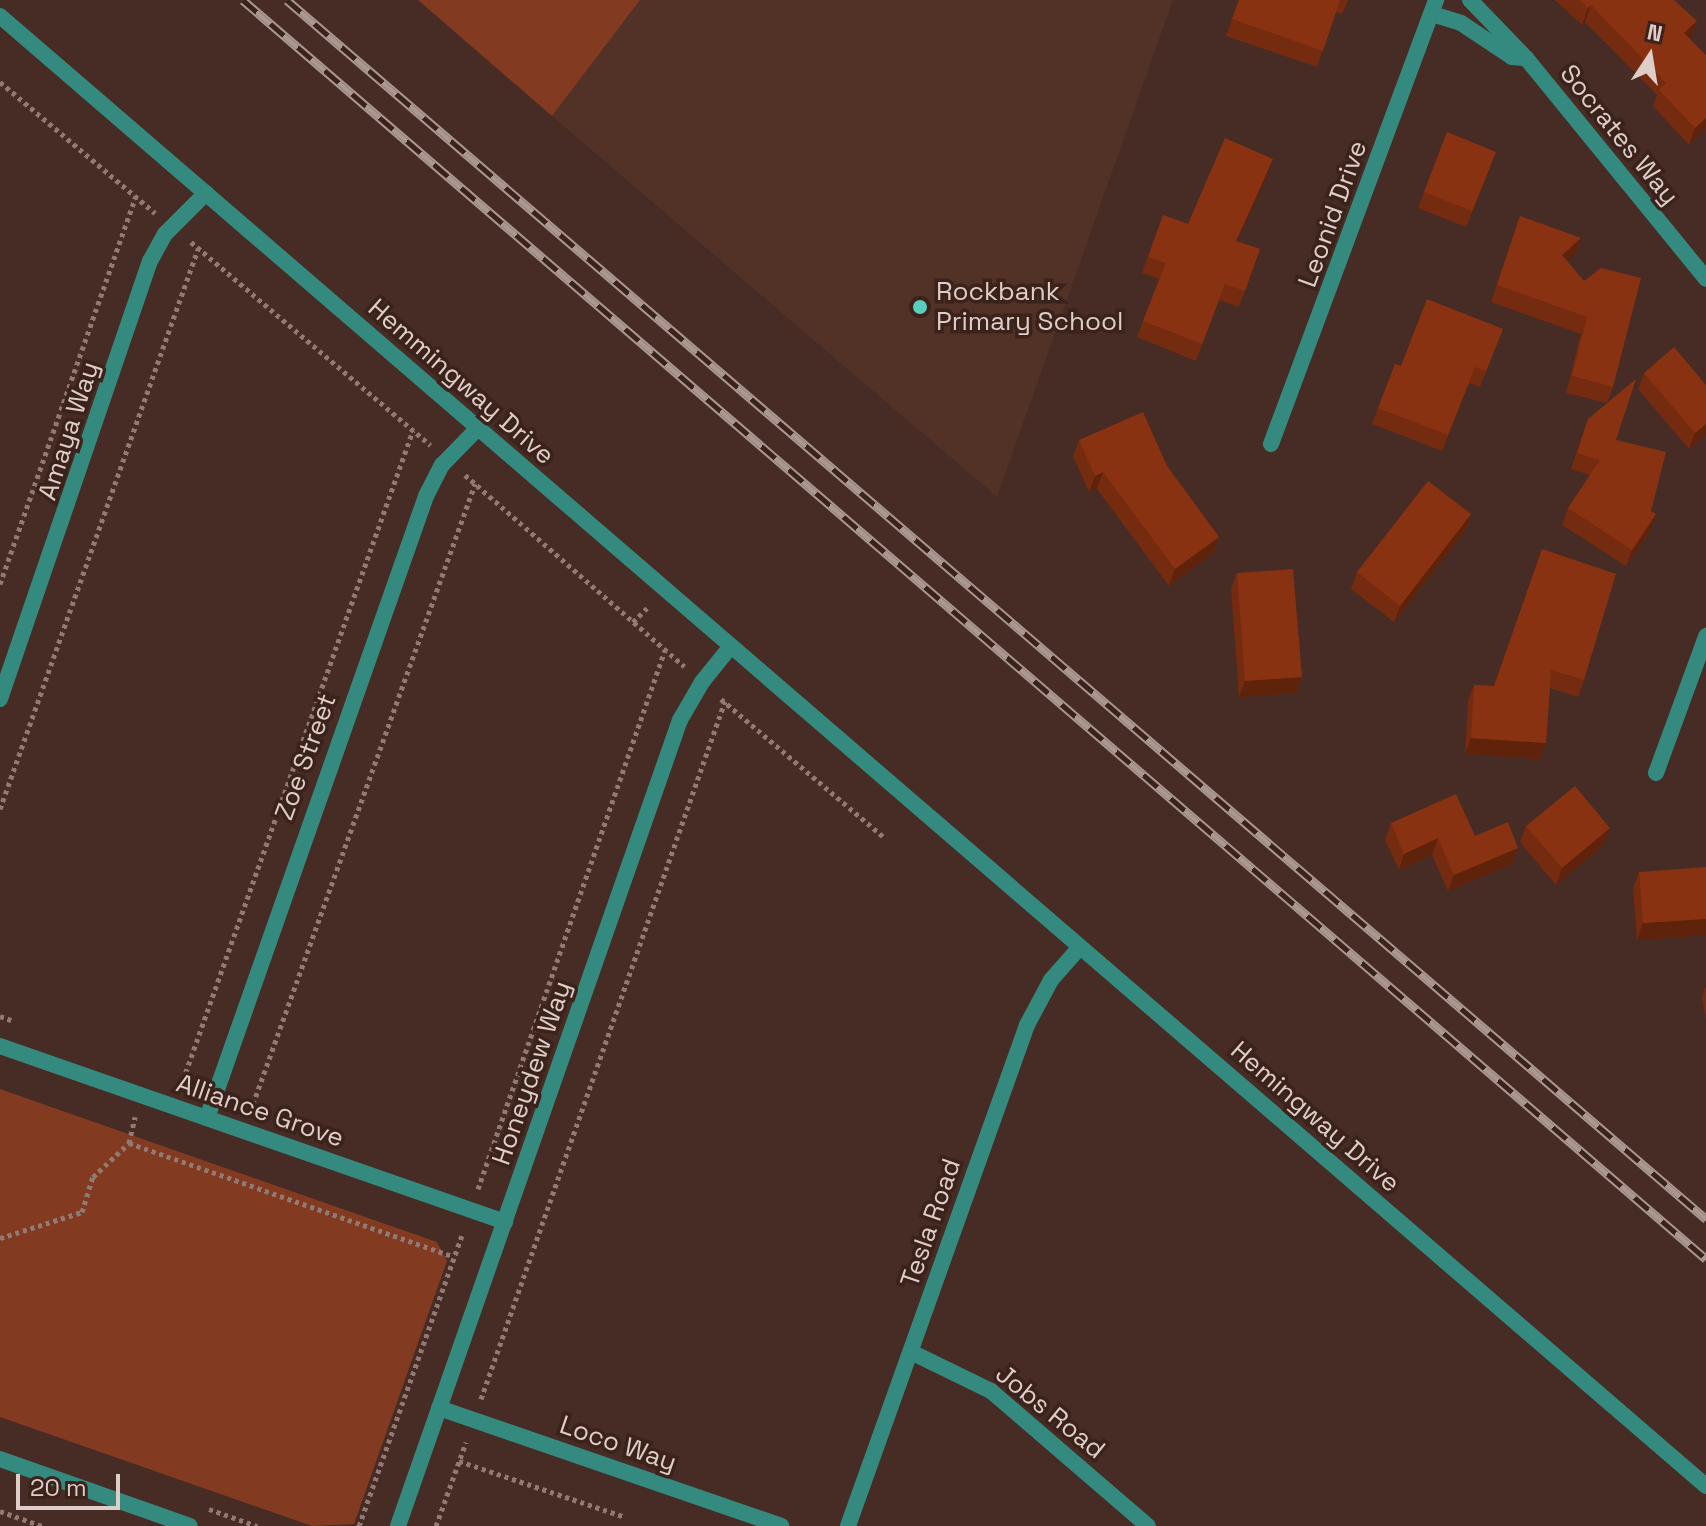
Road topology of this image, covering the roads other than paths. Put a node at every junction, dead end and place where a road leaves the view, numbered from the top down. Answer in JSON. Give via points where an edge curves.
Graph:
{"nodes":[{"id":1,"x":1470,"y":0,"type":"edge"},
{"id":2,"x":1434,"y":7,"type":"edge"},
{"id":3,"x":0,"y":16,"type":"edge"},
{"id":4,"x":1526,"y":58,"type":"junction"},
{"id":5,"x":206,"y":193,"type":"junction"},
{"id":6,"x":1706,"y":279,"type":"edge"},
{"id":7,"x":478,"y":428,"type":"junction"},
{"id":8,"x":1271,"y":444,"type":"dead end"},
{"id":9,"x":1706,"y":636,"type":"edge"},
{"id":10,"x":731,"y":646,"type":"junction"},
{"id":11,"x":0,"y":699,"type":"edge"},
{"id":12,"x":1656,"y":773,"type":"dead end"},
{"id":13,"x":892,"y":785,"type":"joint"},
{"id":14,"x":1080,"y":947,"type":"junction"},
{"id":15,"x":0,"y":1046,"type":"edge"},
{"id":16,"x":207,"y":1118,"type":"junction"},
{"id":17,"x":505,"y":1222,"type":"junction"},
{"id":18,"x":911,"y":1352,"type":"junction"},
{"id":19,"x":439,"y":1408,"type":"junction"},
{"id":20,"x":0,"y":1459,"type":"edge"},
{"id":21,"x":1706,"y":1486,"type":"edge"},
{"id":22,"x":190,"y":1526,"type":"edge"},
{"id":23,"x":398,"y":1526,"type":"edge"},
{"id":24,"x":781,"y":1526,"type":"edge"},
{"id":25,"x":848,"y":1526,"type":"edge"},
{"id":26,"x":1148,"y":1526,"type":"edge"}],
"edges":[{"from":1,"to":4,"type":"street","name":"Socrates Way"},
{"from":2,"to":4,"type":"street","name":"Socrates Way","via":[[1512,57]]},
{"from":2,"to":8,"type":"street","name":"Leonid Drive"},
{"from":3,"to":5,"type":"street","name":"Hemmingway Drive"},
{"from":4,"to":6,"type":"street","name":"Socrates Way"},
{"from":5,"to":7,"type":"street","name":"Hemmingway Drive"},
{"from":5,"to":11,"type":"street","name":"Amaya Way","via":[[165,234],[150,261]]},
{"from":7,"to":10,"type":"street","name":"Hemmingway Drive"},
{"from":7,"to":16,"type":"street","name":"Zoe Street","via":[[442,465],[426,496]]},
{"from":9,"to":12,"type":"street"},
{"from":10,"to":13,"type":"street","name":"Hemmingway Drive"},
{"from":10,"to":17,"type":"street","name":"Honeydew Way","via":[[680,720]]},
{"from":13,"to":14,"type":"street","name":"Hemingway Drive"},
{"from":14,"to":18,"type":"street","name":"Tesla Road","via":[[1051,980],[1027,1025]]},
{"from":14,"to":21,"type":"street","name":"Hemingway Drive"},
{"from":15,"to":16,"type":"street","name":"Alliance Grove"},
{"from":16,"to":17,"type":"street","name":"Alliance Grove"},
{"from":17,"to":19,"type":"street","name":"Honeydew Way"},
{"from":18,"to":25,"type":"street","name":"Tesla Road"},
{"from":18,"to":26,"type":"street","name":"Jobs Road","via":[[991,1391]]},
{"from":19,"to":23,"type":"street","name":"Honeydew Way"},
{"from":19,"to":24,"type":"street","name":"Loco Way"},
{"from":20,"to":22,"type":"street"}]}
